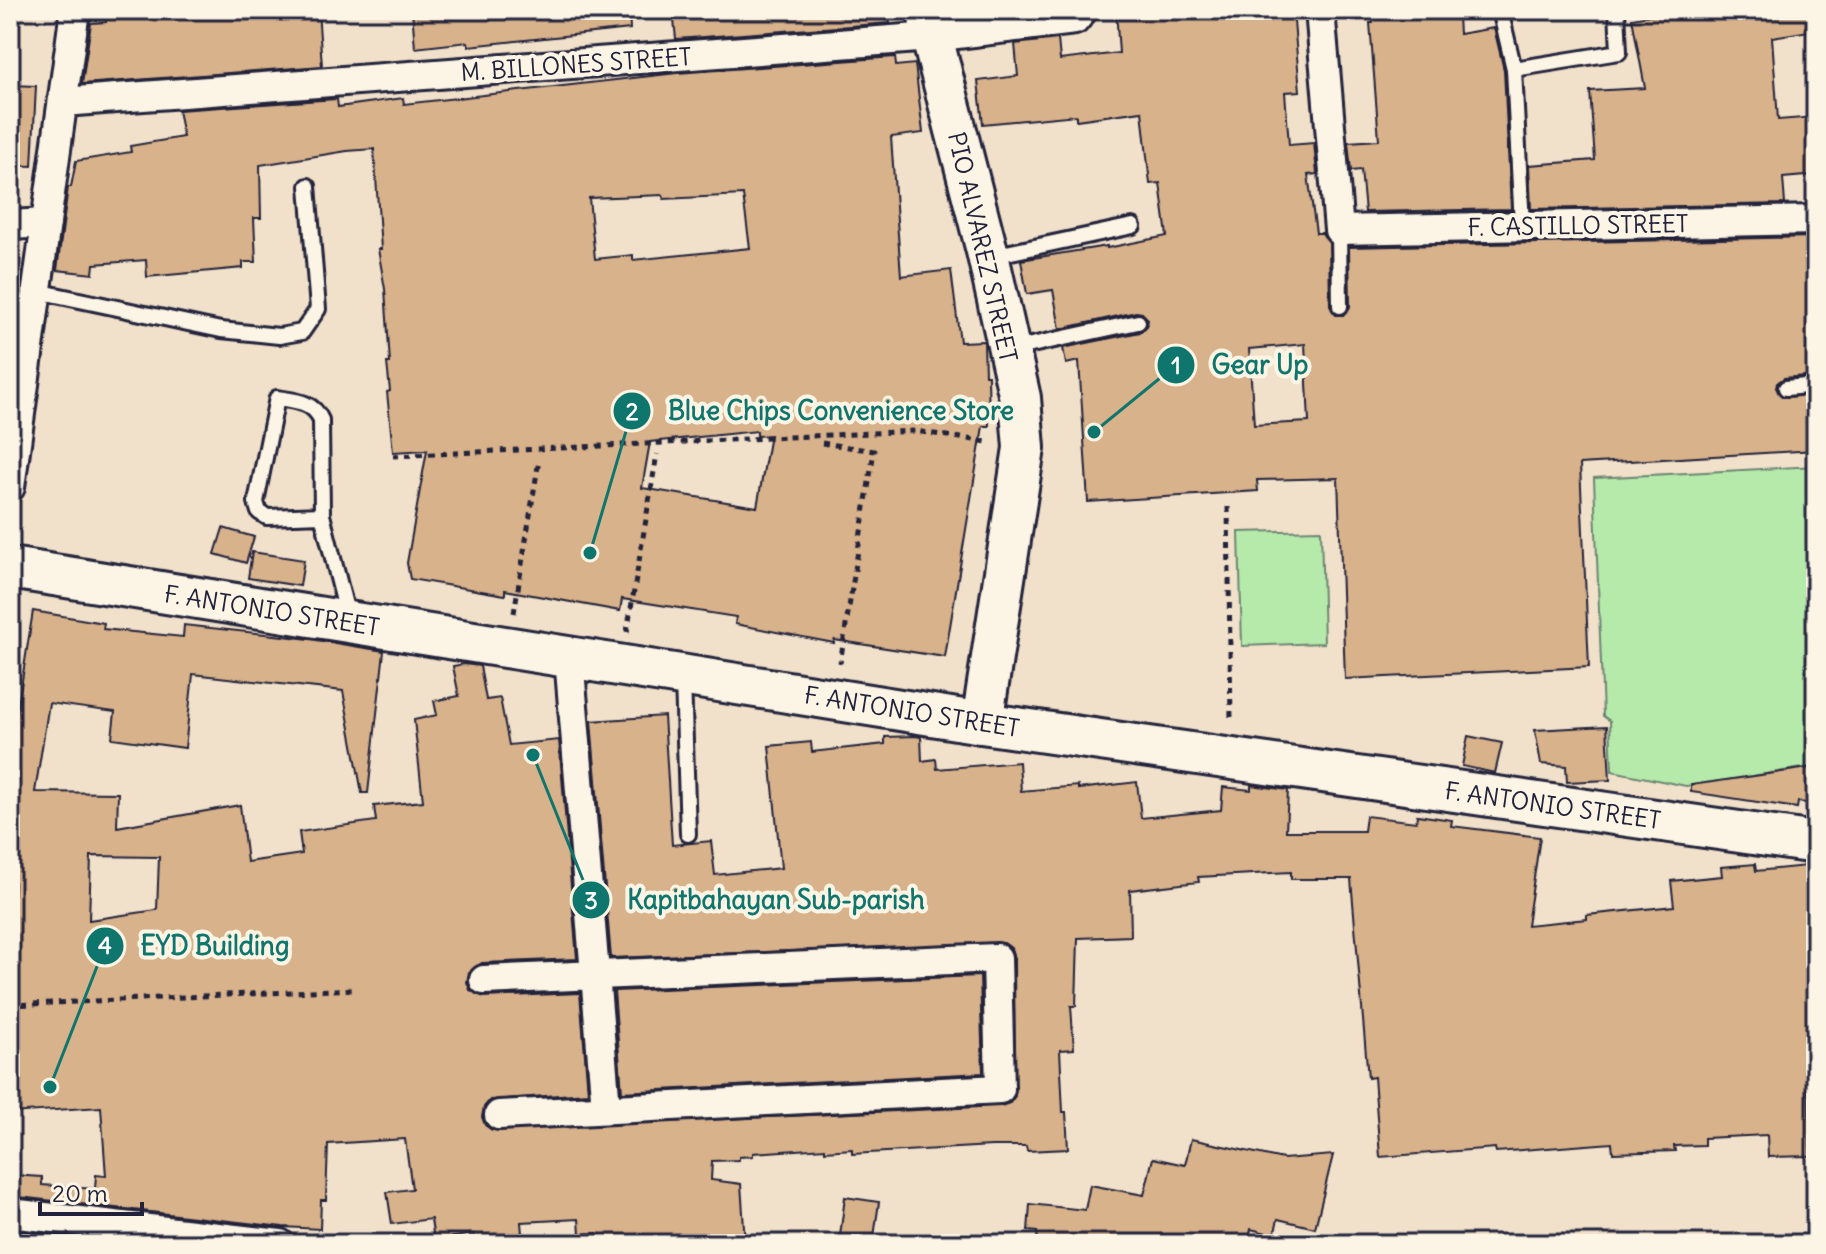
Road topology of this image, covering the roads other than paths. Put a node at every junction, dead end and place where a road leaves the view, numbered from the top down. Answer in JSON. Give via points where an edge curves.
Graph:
{"nodes":[{"id":1,"x":75,"y":10,"type":"edge"},
{"id":2,"x":1083,"y":10,"type":"edge"},
{"id":3,"x":1320,"y":10,"type":"edge"},
{"id":4,"x":1500,"y":10,"type":"edge"},
{"id":5,"x":1617,"y":10,"type":"edge"},
{"id":6,"x":930,"y":23,"type":"edge"},
{"id":7,"x":1514,"y":69,"type":"junction"},
{"id":8,"x":63,"y":102,"type":"junction"},
{"id":9,"x":308,"y":186,"type":"dead end"},
{"id":10,"x":1816,"y":220,"type":"edge"},
{"id":11,"x":46,"y":223,"type":"junction"},
{"id":12,"x":10,"y":225,"type":"edge"},
{"id":13,"x":1133,"y":226,"type":"dead end"},
{"id":14,"x":1522,"y":226,"type":"junction"},
{"id":15,"x":1339,"y":230,"type":"junction"},
{"id":16,"x":988,"y":257,"type":"junction"},
{"id":17,"x":37,"y":291,"type":"junction"},
{"id":18,"x":1340,"y":306,"type":"dead end"},
{"id":19,"x":1138,"y":322,"type":"dead end"},
{"id":20,"x":1007,"y":350,"type":"junction"},
{"id":21,"x":1816,"y":385,"type":"edge"},
{"id":22,"x":1786,"y":388,"type":"dead end"},
{"id":23,"x":10,"y":487,"type":"edge"},
{"id":24,"x":322,"y":515,"type":"junction"},
{"id":25,"x":10,"y":568,"type":"edge"},
{"id":26,"x":349,"y":622,"type":"junction"},
{"id":27,"x":569,"y":657,"type":"junction"},
{"id":28,"x":683,"y":674,"type":"junction"},
{"id":29,"x":982,"y":723,"type":"junction"},
{"id":30,"x":688,"y":834,"type":"dead end"},
{"id":31,"x":1816,"y":843,"type":"edge"},
{"id":32,"x":594,"y":974,"type":"junction"},
{"id":33,"x":484,"y":980,"type":"dead end"},
{"id":34,"x":606,"y":1108,"type":"junction"},
{"id":35,"x":499,"y":1115,"type":"dead end"},
{"id":36,"x":10,"y":1213,"type":"edge"},
{"id":37,"x":280,"y":1244,"type":"edge"}],
"edges":[{"from":1,"to":8,"type":"street"},
{"from":2,"to":6,"type":"street","name":"M. BILLONES STREET","via":[[1075,20]]},
{"from":3,"to":15,"type":"street"},
{"from":4,"to":7,"type":"lane"},
{"from":5,"to":7,"type":"lane","via":[[1619,52]]},
{"from":6,"to":8,"type":"street","name":"M. BILLONES STREET"},
{"from":6,"to":16,"type":"street","name":"PIO ALVAREZ STREET"},
{"from":7,"to":14,"type":"lane"},
{"from":8,"to":11,"type":"street"},
{"from":9,"to":17,"type":"lane","via":[[318,309],[302,332],[279,336],[221,330]]},
{"from":10,"to":14,"type":"street","name":"F. CASTILLO STREET"},
{"from":11,"to":12,"type":"street"},
{"from":11,"to":17,"type":"street"},
{"from":13,"to":16,"type":"lane"},
{"from":14,"to":15,"type":"street","name":"F. CASTILLO STREET"},
{"from":15,"to":18,"type":"lane"},
{"from":16,"to":20,"type":"street","name":"PIO ALVAREZ STREET"},
{"from":17,"to":23,"type":"street"},
{"from":19,"to":20,"type":"lane"},
{"from":20,"to":29,"type":"street","name":"PIO ALVAREZ STREET","via":[[1020,398],[1024,448]]},
{"from":21,"to":22,"type":"lane"},
{"from":24,"to":24,"type":"lane","via":[[321,420],[307,403],[277,398],[256,502],[259,512],[267,517]]},
{"from":24,"to":26,"type":"lane"},
{"from":25,"to":26,"type":"street","name":"F. ANTONIO STREET"},
{"from":26,"to":27,"type":"street","name":"F. ANTONIO STREET"},
{"from":27,"to":28,"type":"street","name":"F. ANTONIO STREET"},
{"from":27,"to":32,"type":"street"},
{"from":28,"to":29,"type":"street","name":"F. ANTONIO STREET"},
{"from":28,"to":30,"type":"lane"},
{"from":29,"to":31,"type":"street","name":"F. ANTONIO STREET"},
{"from":32,"to":33,"type":"street"},
{"from":32,"to":34,"type":"street"},
{"from":32,"to":34,"type":"street","via":[[997,958],[1000,1089]]},
{"from":34,"to":35,"type":"street"},
{"from":36,"to":37,"type":"street"}]}
